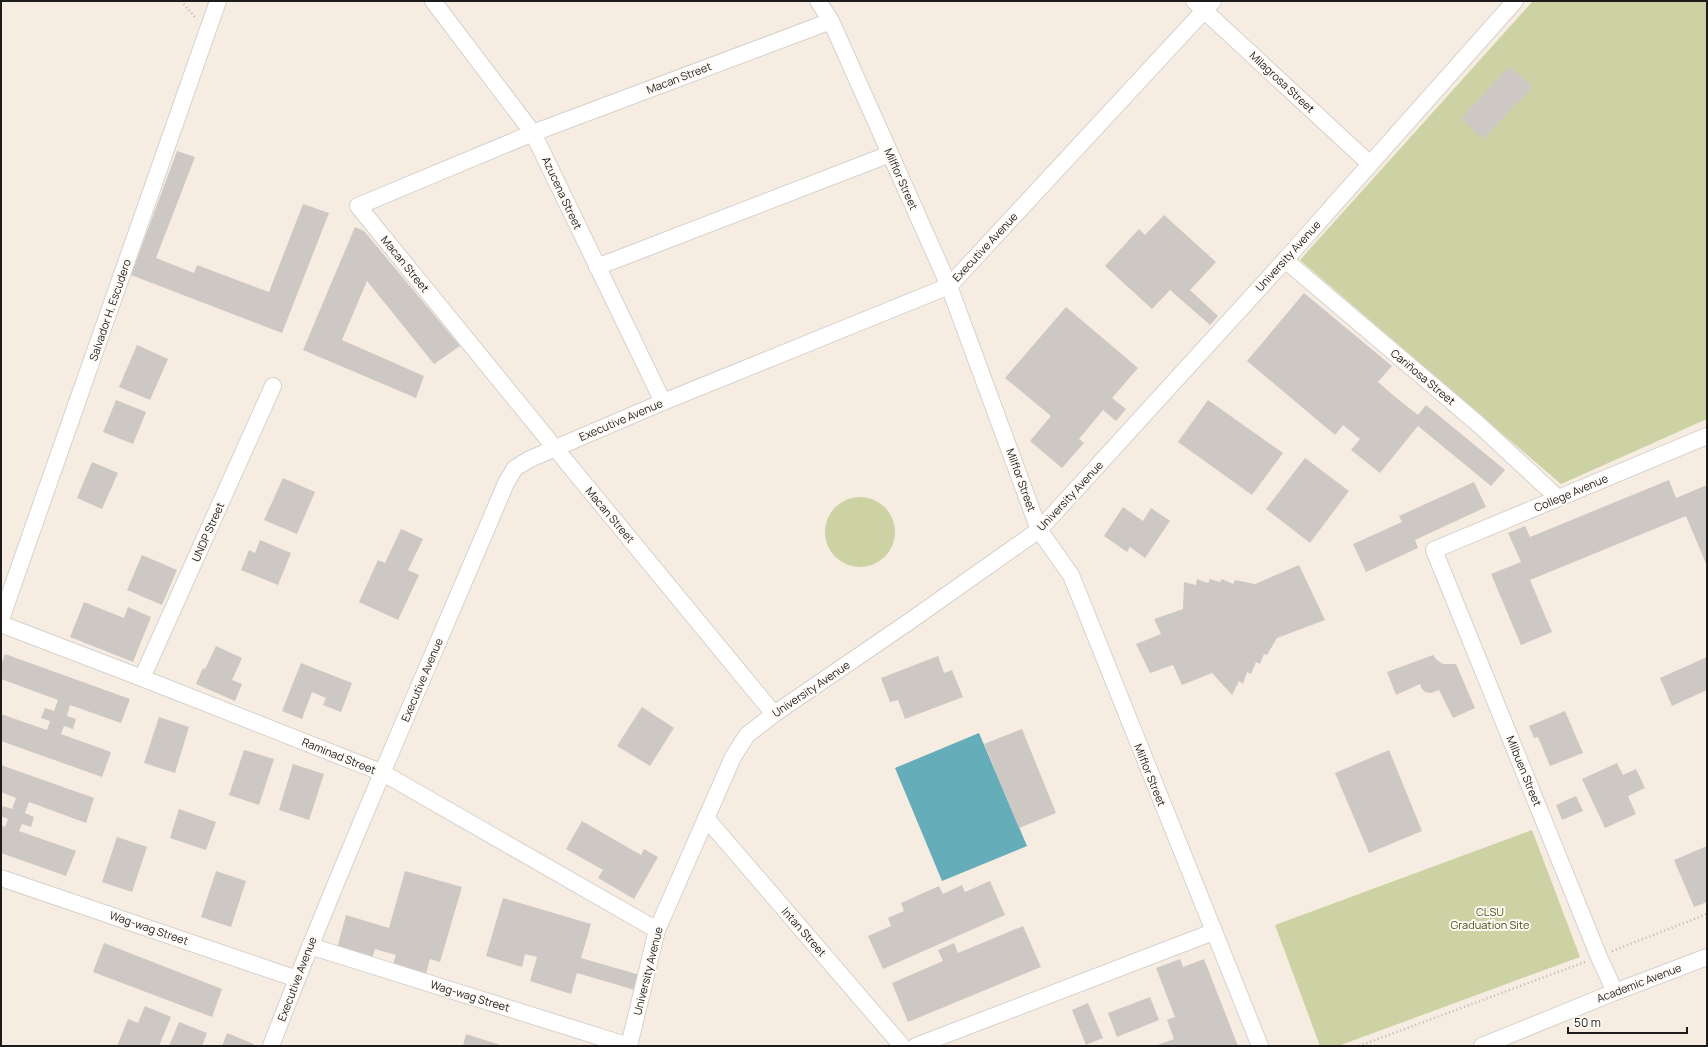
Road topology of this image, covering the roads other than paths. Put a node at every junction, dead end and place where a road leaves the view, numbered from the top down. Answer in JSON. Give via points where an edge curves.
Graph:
{"nodes":[{"id":1,"x":218,"y":1,"type":"edge"},
{"id":2,"x":433,"y":1,"type":"edge"},
{"id":3,"x":818,"y":1,"type":"edge"},
{"id":4,"x":1515,"y":1,"type":"edge"},
{"id":5,"x":1204,"y":4,"type":"edge"},
{"id":6,"x":831,"y":21,"type":"junction"},
{"id":7,"x":533,"y":132,"type":"junction"},
{"id":8,"x":890,"y":154,"type":"junction"},
{"id":9,"x":1370,"y":164,"type":"junction"},
{"id":10,"x":1285,"y":260,"type":"junction"},
{"id":11,"x":597,"y":267,"type":"junction"},
{"id":12,"x":949,"y":286,"type":"junction"},
{"id":13,"x":273,"y":386,"type":"dead end"},
{"id":14,"x":662,"y":402,"type":"junction"},
{"id":15,"x":1707,"y":436,"type":"edge"},
{"id":16,"x":555,"y":448,"type":"junction"},
{"id":17,"x":1558,"y":498,"type":"junction"},
{"id":18,"x":1039,"y":530,"type":"junction"},
{"id":19,"x":1434,"y":550,"type":"joint"},
{"id":20,"x":1,"y":619,"type":"edge"},
{"id":21,"x":1,"y":624,"type":"edge"},
{"id":22,"x":142,"y":678,"type":"junction"},
{"id":23,"x":774,"y":714,"type":"junction"},
{"id":24,"x":383,"y":773,"type":"junction"},
{"id":25,"x":706,"y":818,"type":"junction"},
{"id":26,"x":1,"y":878,"type":"edge"},
{"id":27,"x":657,"y":930,"type":"junction"},
{"id":28,"x":1213,"y":932,"type":"junction"},
{"id":29,"x":310,"y":946,"type":"junction"},
{"id":30,"x":1707,"y":957,"type":"edge"},
{"id":31,"x":297,"y":979,"type":"junction"},
{"id":32,"x":1615,"y":992,"type":"junction"},
{"id":33,"x":271,"y":1046,"type":"edge"},
{"id":34,"x":629,"y":1046,"type":"edge"},
{"id":35,"x":902,"y":1046,"type":"edge"},
{"id":36,"x":916,"y":1046,"type":"edge"},
{"id":37,"x":1260,"y":1046,"type":"edge"},
{"id":38,"x":1482,"y":1046,"type":"edge"}],
"edges":[{"from":1,"to":20,"type":"street","name":"Salvador H. Escudero"},
{"from":2,"to":7,"type":"street","name":"Azucena Street"},
{"from":3,"to":6,"type":"street","name":"Milflor Street"},
{"from":4,"to":9,"type":"street","name":"University Avenue"},
{"from":5,"to":9,"type":"street","name":"Milagrosa Street"},
{"from":5,"to":12,"type":"street","name":"Executive Avenue"},
{"from":6,"to":7,"type":"street","name":"Macan Street"},
{"from":6,"to":8,"type":"street","name":"Milflor Street"},
{"from":7,"to":11,"type":"street","name":"Azucena Street"},
{"from":7,"to":16,"type":"street","name":"Macan Street","via":[[358,206]]},
{"from":8,"to":11,"type":"street"},
{"from":8,"to":12,"type":"street","name":"Milflor Street"},
{"from":9,"to":10,"type":"street","name":"University Avenue"},
{"from":10,"to":17,"type":"street","name":"Cariñosa Street","via":[[1477,422]]},
{"from":10,"to":18,"type":"street","name":"University Avenue"},
{"from":11,"to":14,"type":"street","name":"Azucena Street"},
{"from":12,"to":14,"type":"street","name":"Executive Avenue"},
{"from":12,"to":18,"type":"street","name":"Milflor Street"},
{"from":13,"to":22,"type":"street","name":"UNDP Street"},
{"from":14,"to":16,"type":"street","name":"Executive Avenue"},
{"from":15,"to":17,"type":"street","name":"College Avenue"},
{"from":16,"to":23,"type":"street","name":"Macan Street"},
{"from":16,"to":24,"type":"street","name":"Executive Avenue","via":[[521,463],[510,475]]},
{"from":17,"to":19,"type":"street","name":"College Avenue"},
{"from":18,"to":23,"type":"street","name":"University Avenue"},
{"from":18,"to":28,"type":"street","name":"Milflor Street","via":[[1071,575]]},
{"from":19,"to":32,"type":"street","name":"Milbuen Street"},
{"from":21,"to":22,"type":"street","name":"Raminad Street"},
{"from":22,"to":24,"type":"street","name":"Raminad Street"},
{"from":23,"to":25,"type":"street","name":"University Avenue","via":[[755,728],[741,744]]},
{"from":24,"to":27,"type":"street","name":"Raminad Street"},
{"from":24,"to":29,"type":"street","name":"Executive Avenue"},
{"from":25,"to":27,"type":"street","name":"University Avenue"},
{"from":25,"to":35,"type":"street","name":"Intan Street"},
{"from":26,"to":31,"type":"street","name":"Wag-wag Street"},
{"from":27,"to":34,"type":"street","name":"University Avenue"},
{"from":28,"to":36,"type":"street"},
{"from":28,"to":37,"type":"street","name":"Milflor Street"},
{"from":29,"to":31,"type":"street","name":"Executive Avenue"},
{"from":29,"to":34,"type":"street","name":"Wag-wag Street"},
{"from":30,"to":32,"type":"street","name":"Academic Avenue"},
{"from":31,"to":33,"type":"street","name":"Executive Avenue"},
{"from":32,"to":38,"type":"street","name":"Academic Avenue"}]}
